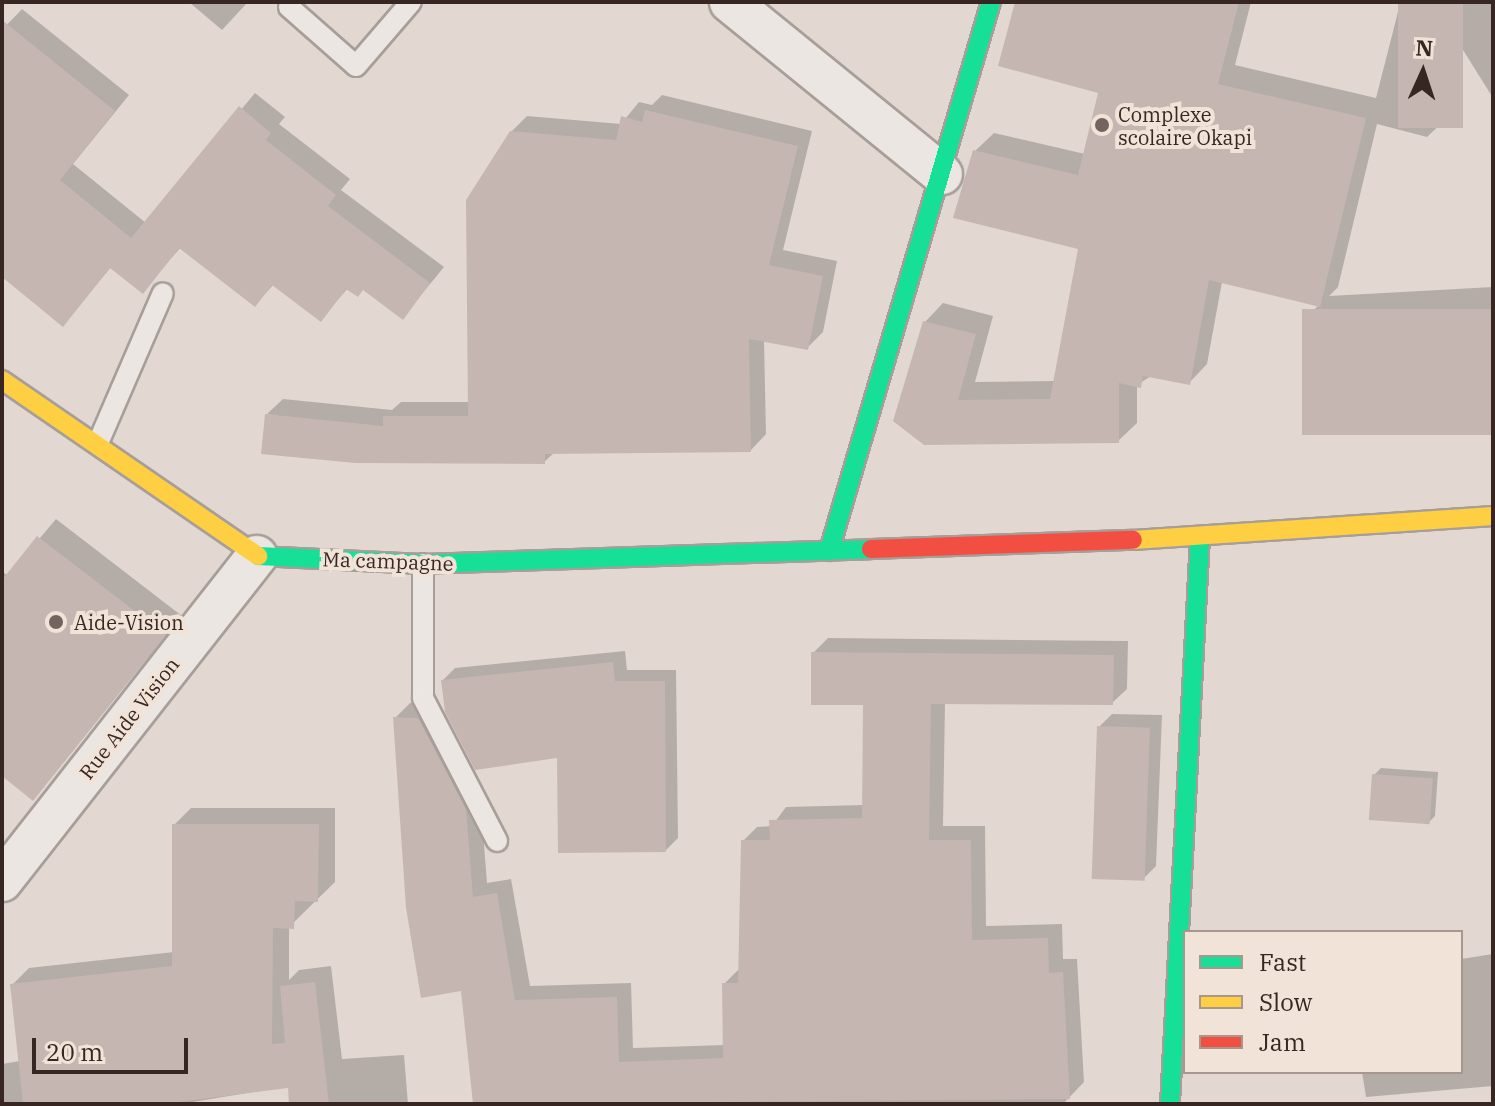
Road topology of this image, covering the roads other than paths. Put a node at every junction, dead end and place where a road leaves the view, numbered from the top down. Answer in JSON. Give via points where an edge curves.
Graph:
{"nodes":[{"id":1,"x":411,"y":2,"type":"edge"},
{"id":2,"x":730,"y":2,"type":"edge"},
{"id":3,"x":991,"y":2,"type":"edge"},
{"id":4,"x":289,"y":7,"type":"dead end"},
{"id":5,"x":942,"y":174,"type":"junction"},
{"id":6,"x":163,"y":293,"type":"dead end"},
{"id":7,"x":2,"y":380,"type":"edge"},
{"id":8,"x":98,"y":443,"type":"junction"},
{"id":9,"x":1493,"y":516,"type":"edge"},
{"id":10,"x":1200,"y":538,"type":"junction"},
{"id":11,"x":829,"y":551,"type":"junction"},
{"id":12,"x":257,"y":556,"type":"junction"},
{"id":13,"x":423,"y":564,"type":"junction"},
{"id":14,"x":497,"y":841,"type":"dead end"},
{"id":15,"x":2,"y":881,"type":"edge"},
{"id":16,"x":1170,"y":1104,"type":"edge"}],
"edges":[{"from":1,"to":4,"type":"lane","via":[[356,66]]},
{"from":2,"to":5,"type":"street"},
{"from":3,"to":5,"type":"street"},
{"from":5,"to":11,"type":"street"},
{"from":6,"to":8,"type":"lane"},
{"from":7,"to":8,"type":"street"},
{"from":8,"to":12,"type":"street"},
{"from":9,"to":10,"type":"street","name":"Ma campagne"},
{"from":10,"to":11,"type":"street","name":"Ma campagne"},
{"from":10,"to":16,"type":"street"},
{"from":11,"to":13,"type":"street","name":"Ma campagne"},
{"from":12,"to":13,"type":"street","name":"Ma campagne"},
{"from":12,"to":15,"type":"street","name":"Rue Aide Vision"},
{"from":13,"to":14,"type":"lane","via":[[423,698]]}]}
